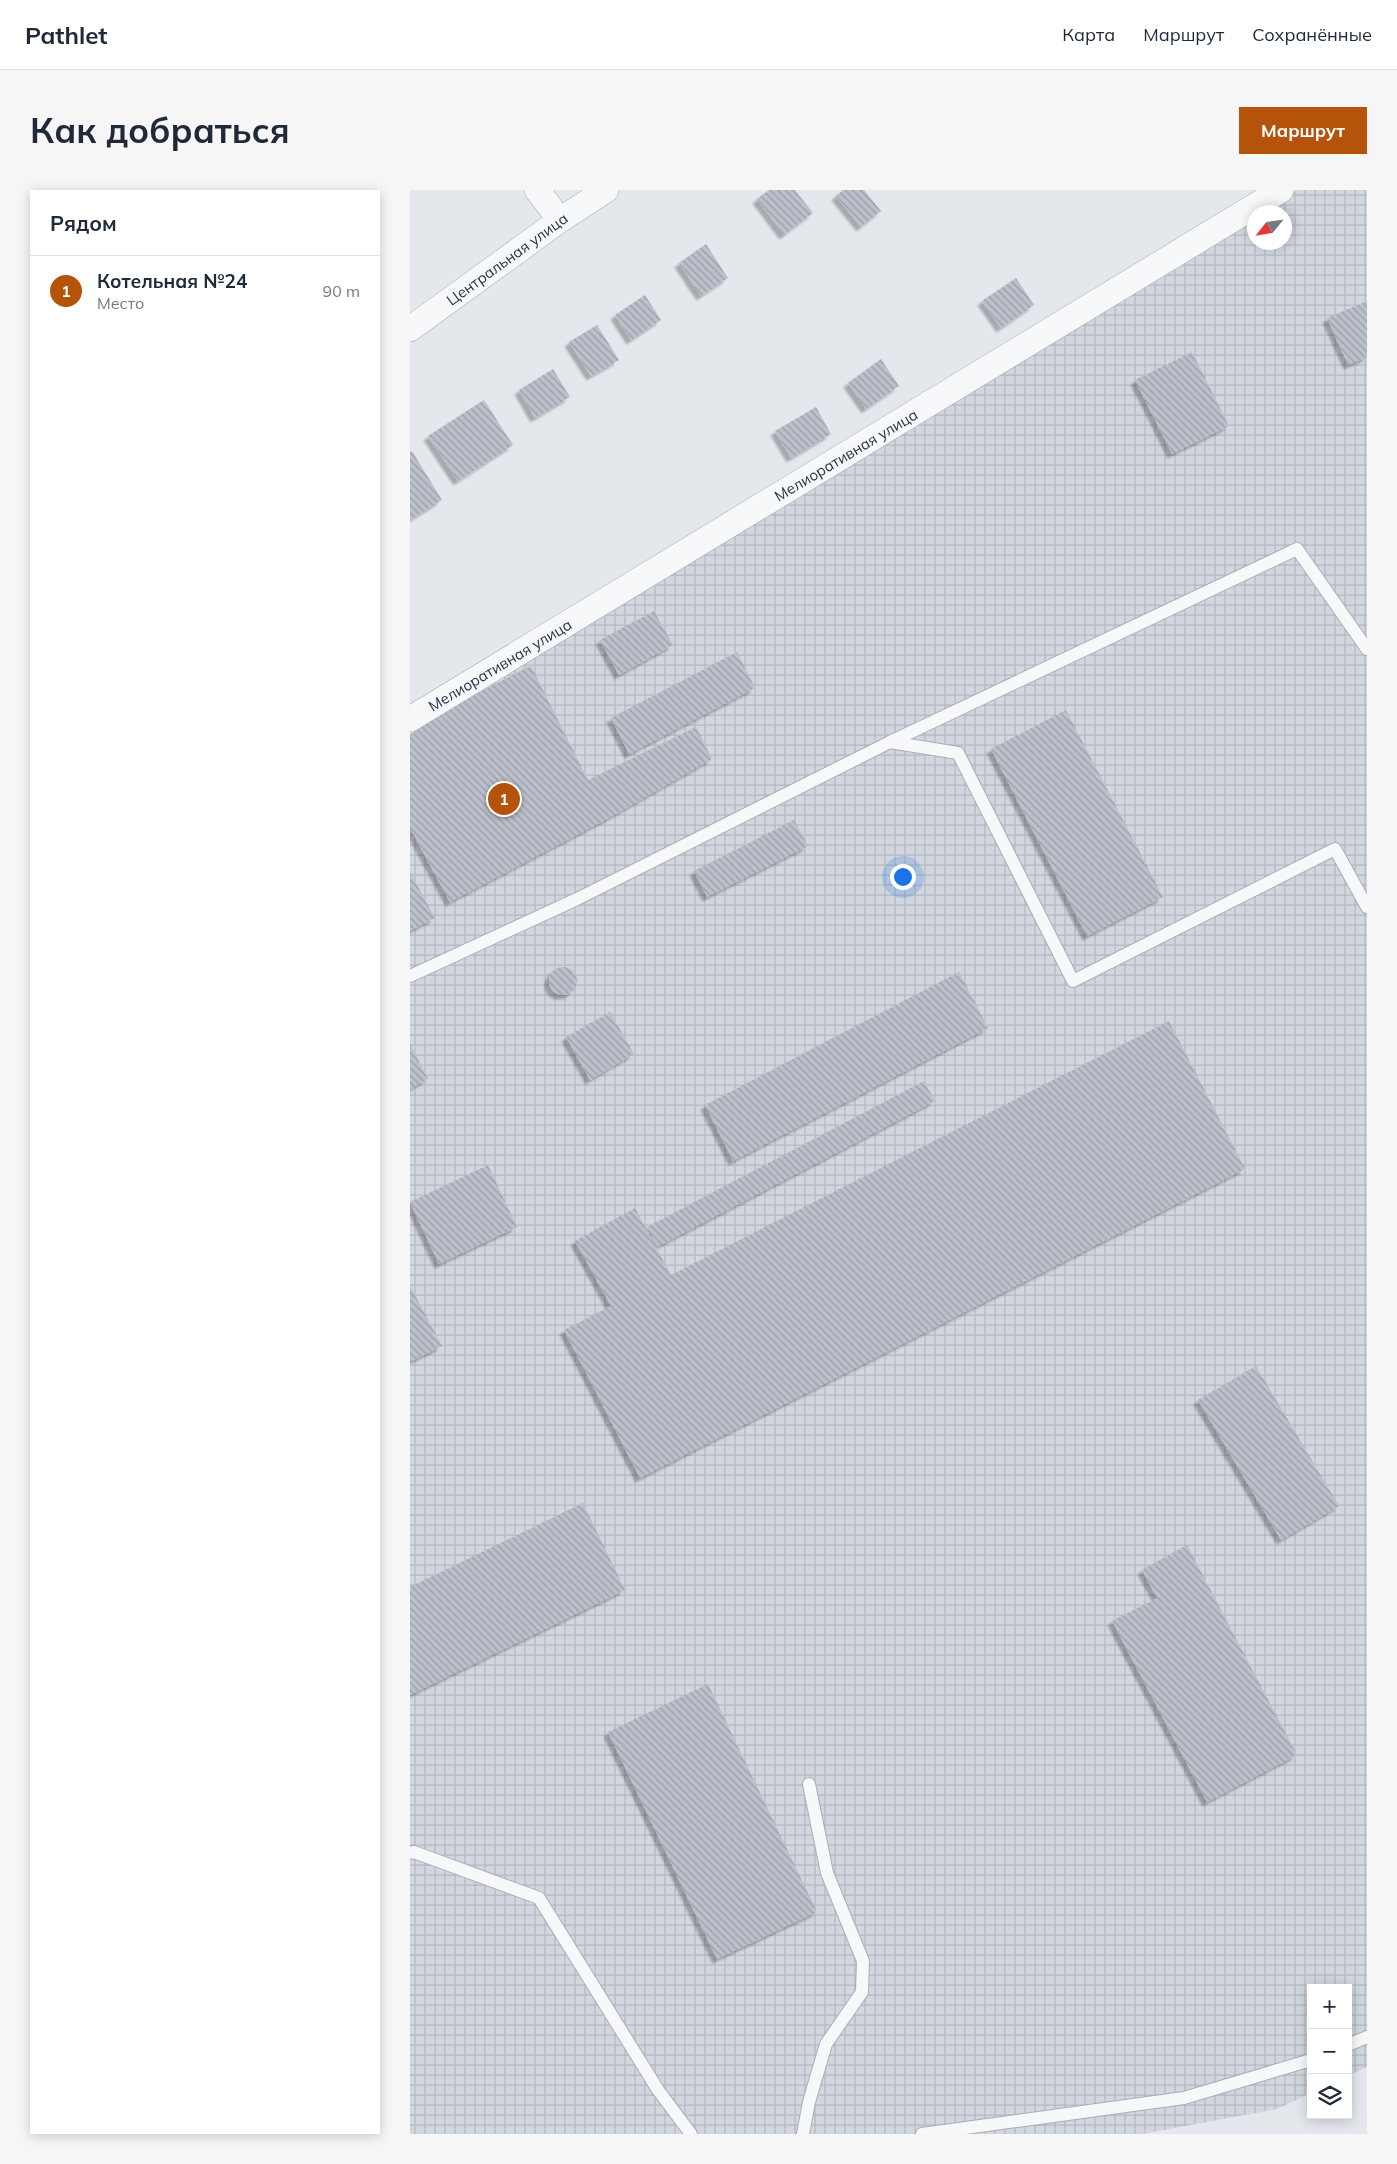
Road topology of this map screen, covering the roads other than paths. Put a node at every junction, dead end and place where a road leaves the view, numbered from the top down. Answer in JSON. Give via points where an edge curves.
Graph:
{"nodes":[{"id":1,"x":537,"y":190,"type":"edge"},
{"id":2,"x":606,"y":190,"type":"edge"},
{"id":3,"x":1282,"y":190,"type":"edge"},
{"id":4,"x":560,"y":220,"type":"junction"},
{"id":5,"x":410,"y":329,"type":"edge"},
{"id":6,"x":1367,"y":649,"type":"edge"},
{"id":7,"x":410,"y":719,"type":"edge"},
{"id":8,"x":890,"y":742,"type":"junction"},
{"id":9,"x":1367,"y":907,"type":"edge"},
{"id":10,"x":410,"y":976,"type":"edge"},
{"id":11,"x":809,"y":1784,"type":"dead end"},
{"id":12,"x":410,"y":1852,"type":"edge"},
{"id":13,"x":1367,"y":2037,"type":"edge"},
{"id":14,"x":1352,"y":2043,"type":"edge"},
{"id":15,"x":1307,"y":2061,"type":"edge"},
{"id":16,"x":691,"y":2134,"type":"edge"},
{"id":17,"x":803,"y":2134,"type":"edge"},
{"id":18,"x":922,"y":2134,"type":"edge"}],
"edges":[{"from":1,"to":4,"type":"street"},
{"from":2,"to":4,"type":"street","name":"Центральная улица"},
{"from":3,"to":7,"type":"street","name":"Мелиоративная улица"},
{"from":4,"to":5,"type":"street","name":"Центральная улица"},
{"from":6,"to":8,"type":"lane","via":[[1297,550]]},
{"from":8,"to":9,"type":"lane","via":[[958,753],[1073,981],[1335,849]]},
{"from":8,"to":10,"type":"lane","via":[[577,899]]},
{"from":11,"to":17,"type":"lane","via":[[827,1873],[863,1962],[862,1992],[826,2044]]},
{"from":12,"to":16,"type":"lane","via":[[539,1898],[658,2090]]},
{"from":13,"to":14,"type":"lane"},
{"from":15,"to":18,"type":"lane","via":[[1184,2098]]}]}
